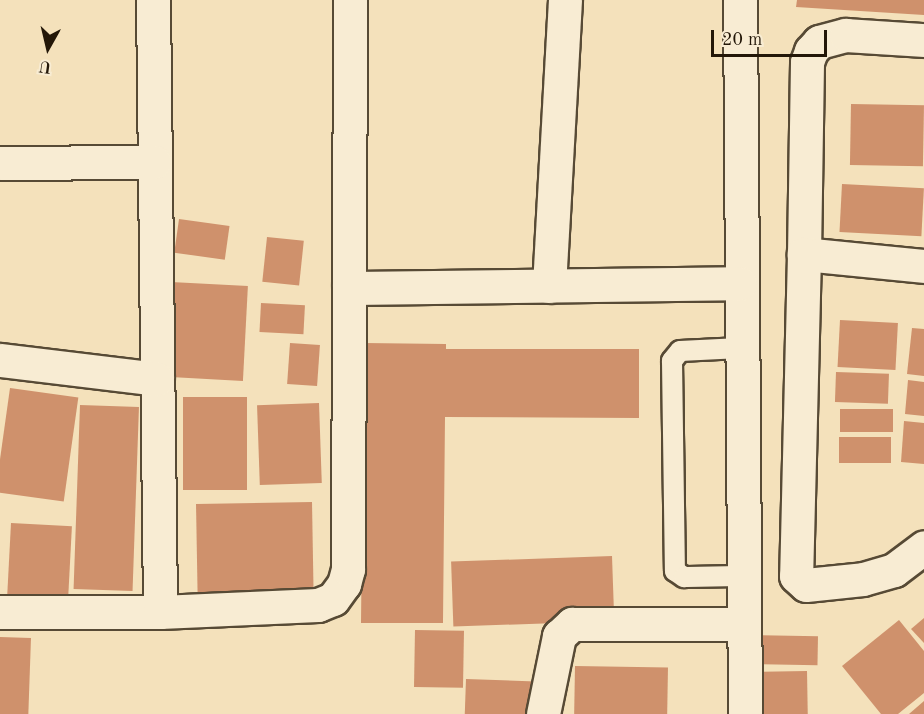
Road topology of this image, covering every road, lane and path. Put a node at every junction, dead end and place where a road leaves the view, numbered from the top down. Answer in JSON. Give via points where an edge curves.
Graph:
{"nodes":[{"id":1,"x":153,"y":0,"type":"edge"},
{"id":2,"x":350,"y":0,"type":"edge"},
{"id":3,"x":565,"y":0,"type":"edge"},
{"id":4,"x":740,"y":0,"type":"edge"},
{"id":5,"x":924,"y":40,"type":"edge"},
{"id":6,"x":154,"y":162,"type":"junction"},
{"id":7,"x":0,"y":163,"type":"edge"},
{"id":8,"x":804,"y":254,"type":"junction"},
{"id":9,"x":924,"y":266,"type":"edge"},
{"id":10,"x":740,"y":283,"type":"junction"},
{"id":11,"x":549,"y":286,"type":"junction"},
{"id":12,"x":349,"y":288,"type":"junction"},
{"id":13,"x":740,"y":348,"type":"junction"},
{"id":14,"x":0,"y":360,"type":"edge"},
{"id":15,"x":158,"y":379,"type":"junction"},
{"id":16,"x":924,"y":547,"type":"edge"},
{"id":17,"x":742,"y":576,"type":"junction"},
{"id":18,"x":0,"y":612,"type":"edge"},
{"id":19,"x":160,"y":612,"type":"junction"},
{"id":20,"x":742,"y":624,"type":"junction"},
{"id":21,"x":543,"y":714,"type":"edge"},
{"id":22,"x":745,"y":714,"type":"edge"}],
"edges":[{"from":1,"to":6,"type":"street"},
{"from":2,"to":12,"type":"street"},
{"from":3,"to":11,"type":"street"},
{"from":4,"to":10,"type":"street"},
{"from":5,"to":8,"type":"street","via":[[846,35],[819,42],[811,51],[807,62]]},
{"from":6,"to":7,"type":"street"},
{"from":6,"to":15,"type":"street"},
{"from":8,"to":9,"type":"street"},
{"from":8,"to":16,"type":"street","via":[[796,576],[806,585],[863,579],[894,570]]},
{"from":10,"to":11,"type":"street"},
{"from":10,"to":13,"type":"street"},
{"from":11,"to":12,"type":"street"},
{"from":12,"to":19,"type":"street","via":[[348,568],[344,584],[333,599],[318,606]]},
{"from":13,"to":17,"type":"street"},
{"from":13,"to":17,"type":"lane","via":[[680,351],[672,360],[675,572],[684,577]]},
{"from":14,"to":15,"type":"street"},
{"from":15,"to":19,"type":"street"},
{"from":17,"to":20,"type":"street"},
{"from":18,"to":19,"type":"street"},
{"from":20,"to":21,"type":"street","via":[[572,624],[559,636]]},
{"from":20,"to":22,"type":"street"}]}
